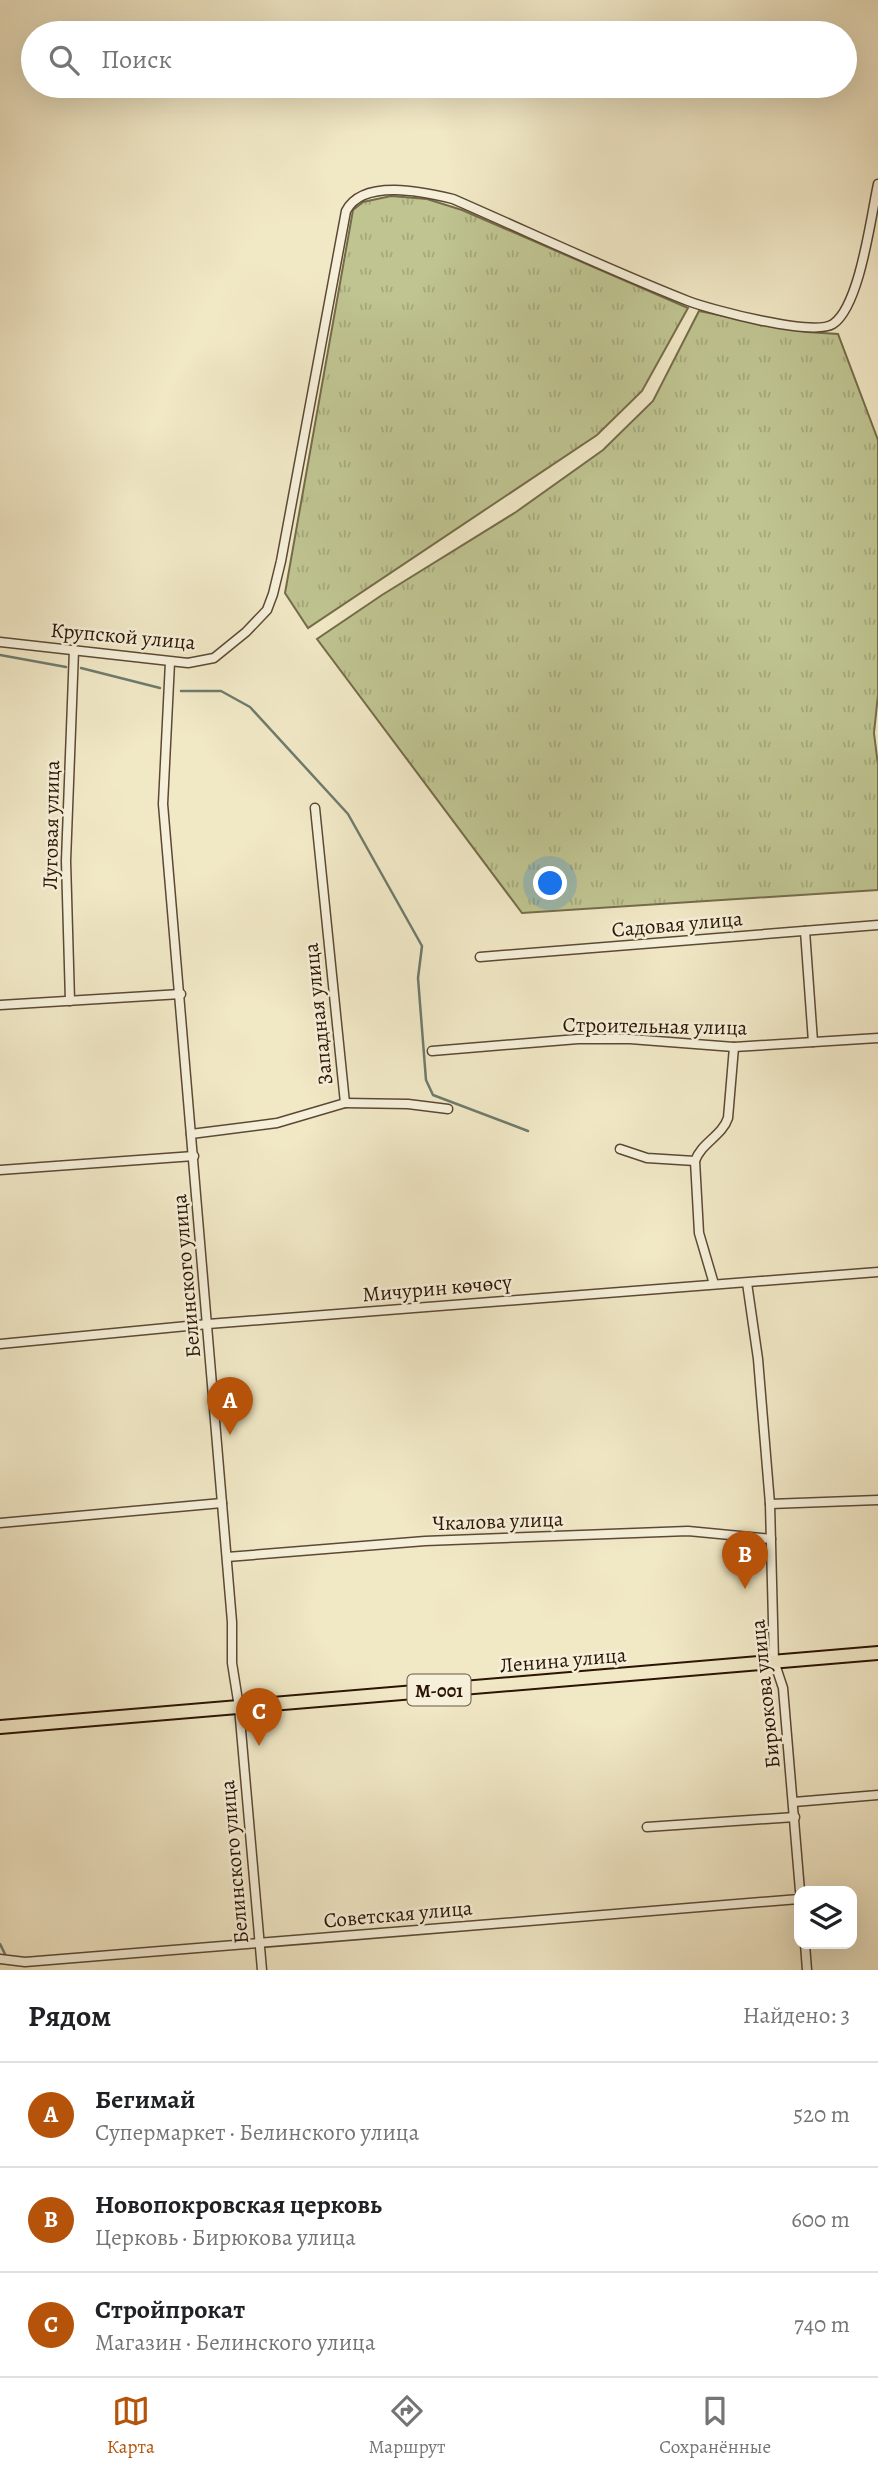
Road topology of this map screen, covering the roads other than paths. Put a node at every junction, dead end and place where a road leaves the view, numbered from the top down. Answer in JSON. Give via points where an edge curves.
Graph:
{"nodes":[{"id":1,"x":878,"y":184,"type":"edge"},
{"id":2,"x":0,"y":642,"type":"edge"},
{"id":3,"x":74,"y":650,"type":"junction"},
{"id":4,"x":170,"y":662,"type":"junction"},
{"id":5,"x":315,"y":808,"type":"dead end"},
{"id":6,"x":878,"y":925,"type":"edge"},
{"id":7,"x":804,"y":931,"type":"junction"},
{"id":8,"x":480,"y":957,"type":"dead end"},
{"id":9,"x":181,"y":995,"type":"junction"},
{"id":10,"x":70,"y":1001,"type":"junction"},
{"id":11,"x":0,"y":1005,"type":"edge"},
{"id":12,"x":878,"y":1038,"type":"edge"},
{"id":13,"x":813,"y":1042,"type":"junction"},
{"id":14,"x":734,"y":1047,"type":"junction"},
{"id":15,"x":432,"y":1051,"type":"dead end"},
{"id":16,"x":345,"y":1103,"type":"junction"},
{"id":17,"x":448,"y":1109,"type":"dead end"},
{"id":18,"x":191,"y":1134,"type":"junction"},
{"id":19,"x":620,"y":1149,"type":"dead end"},
{"id":20,"x":194,"y":1156,"type":"junction"},
{"id":21,"x":695,"y":1161,"type":"junction"},
{"id":22,"x":0,"y":1170,"type":"edge"},
{"id":23,"x":878,"y":1272,"type":"edge"},
{"id":24,"x":747,"y":1283,"type":"junction"},
{"id":25,"x":714,"y":1284,"type":"junction"},
{"id":26,"x":208,"y":1324,"type":"junction"},
{"id":27,"x":0,"y":1344,"type":"edge"},
{"id":28,"x":878,"y":1500,"type":"edge"},
{"id":29,"x":222,"y":1503,"type":"junction"},
{"id":30,"x":770,"y":1504,"type":"junction"},
{"id":31,"x":0,"y":1523,"type":"edge"},
{"id":32,"x":771,"y":1539,"type":"junction"},
{"id":33,"x":227,"y":1556,"type":"junction"},
{"id":34,"x":878,"y":1653,"type":"edge"},
{"id":35,"x":774,"y":1661,"type":"junction"},
{"id":36,"x":239,"y":1707,"type":"junction"},
{"id":37,"x":0,"y":1727,"type":"edge"},
{"id":38,"x":878,"y":1796,"type":"edge"},
{"id":39,"x":794,"y":1802,"type":"junction"},
{"id":40,"x":795,"y":1817,"type":"junction"},
{"id":41,"x":648,"y":1827,"type":"dead end"},
{"id":42,"x":800,"y":1886,"type":"edge"},
{"id":43,"x":794,"y":1899,"type":"edge"},
{"id":44,"x":258,"y":1943,"type":"junction"},
{"id":45,"x":805,"y":1949,"type":"edge"},
{"id":46,"x":0,"y":1959,"type":"edge"},
{"id":47,"x":262,"y":1970,"type":"edge"},
{"id":48,"x":807,"y":1970,"type":"edge"}],
"edges":[{"from":1,"to":4,"type":"street","name":"Крупской улица","via":[[855,293],[832,325],[814,328],[690,302],[429,193],[393,190],[351,202],[281,561],[267,610],[214,657]]},
{"from":2,"to":3,"type":"street","name":"Крупской улица"},
{"from":3,"to":4,"type":"street","name":"Крупской улица"},
{"from":3,"to":10,"type":"street","name":"Луговая улица","via":[[66,862]]},
{"from":4,"to":9,"type":"street","name":"Белинского улица","via":[[163,804]]},
{"from":5,"to":16,"type":"street","name":"Западная улица"},
{"from":6,"to":7,"type":"street","name":"Садовая улица"},
{"from":7,"to":8,"type":"street","name":"Садовая улица"},
{"from":7,"to":13,"type":"street"},
{"from":9,"to":10,"type":"street"},
{"from":9,"to":18,"type":"street","name":"Белинского улица"},
{"from":10,"to":11,"type":"street"},
{"from":12,"to":13,"type":"street","name":"Строительная улица"},
{"from":13,"to":14,"type":"street","name":"Строительная улица"},
{"from":14,"to":15,"type":"street","name":"Строительная улица","via":[[578,1039]]},
{"from":14,"to":21,"type":"street","via":[[726,1125],[698,1151]]},
{"from":16,"to":17,"type":"street"},
{"from":16,"to":18,"type":"street","name":"Западная улица","via":[[277,1123]]},
{"from":18,"to":20,"type":"street","name":"Белинского улица"},
{"from":19,"to":21,"type":"street","via":[[647,1158]]},
{"from":20,"to":22,"type":"street"},
{"from":20,"to":26,"type":"street","name":"Белинского улица"},
{"from":21,"to":25,"type":"street","via":[[699,1233]]},
{"from":23,"to":24,"type":"street","name":"Мичурин көчөсү"},
{"from":24,"to":25,"type":"street","name":"Мичурин көчөсү"},
{"from":24,"to":30,"type":"street","name":"Бирюкова улица"},
{"from":25,"to":26,"type":"street","name":"Мичурин көчөсү"},
{"from":26,"to":27,"type":"street","name":"Мичурин көчөсү"},
{"from":26,"to":29,"type":"street","name":"Белинского улица"},
{"from":28,"to":30,"type":"street"},
{"from":29,"to":31,"type":"street"},
{"from":29,"to":33,"type":"street","name":"Белинского улица"},
{"from":30,"to":32,"type":"street","name":"Бирюкова улица"},
{"from":32,"to":33,"type":"street","name":"Чкалова улица","via":[[688,1531],[425,1541]]},
{"from":32,"to":35,"type":"street","name":"Бирюкова улица"},
{"from":33,"to":36,"type":"street","name":"Белинского улица"},
{"from":34,"to":35,"type":"main road","name":"Ленина улица","number":"М-001"},
{"from":35,"to":36,"type":"main road","name":"Ленина улица","number":"М-001"},
{"from":35,"to":39,"type":"street","name":"Бирюкова улица","via":[[783,1688]]},
{"from":36,"to":37,"type":"main road","name":"Ленина улица","number":"М-001"},
{"from":36,"to":44,"type":"street","name":"Белинского улица"},
{"from":38,"to":39,"type":"street"},
{"from":39,"to":40,"type":"street","name":"Бирюкова улица"},
{"from":40,"to":41,"type":"street"},
{"from":40,"to":42,"type":"street","name":"Бирюкова улица"},
{"from":43,"to":44,"type":"street","name":"Советская улица"},
{"from":44,"to":46,"type":"street","name":"Советская улица","via":[[25,1962]]},
{"from":44,"to":47,"type":"street","name":"Белинского улица"},
{"from":45,"to":48,"type":"street"}]}
